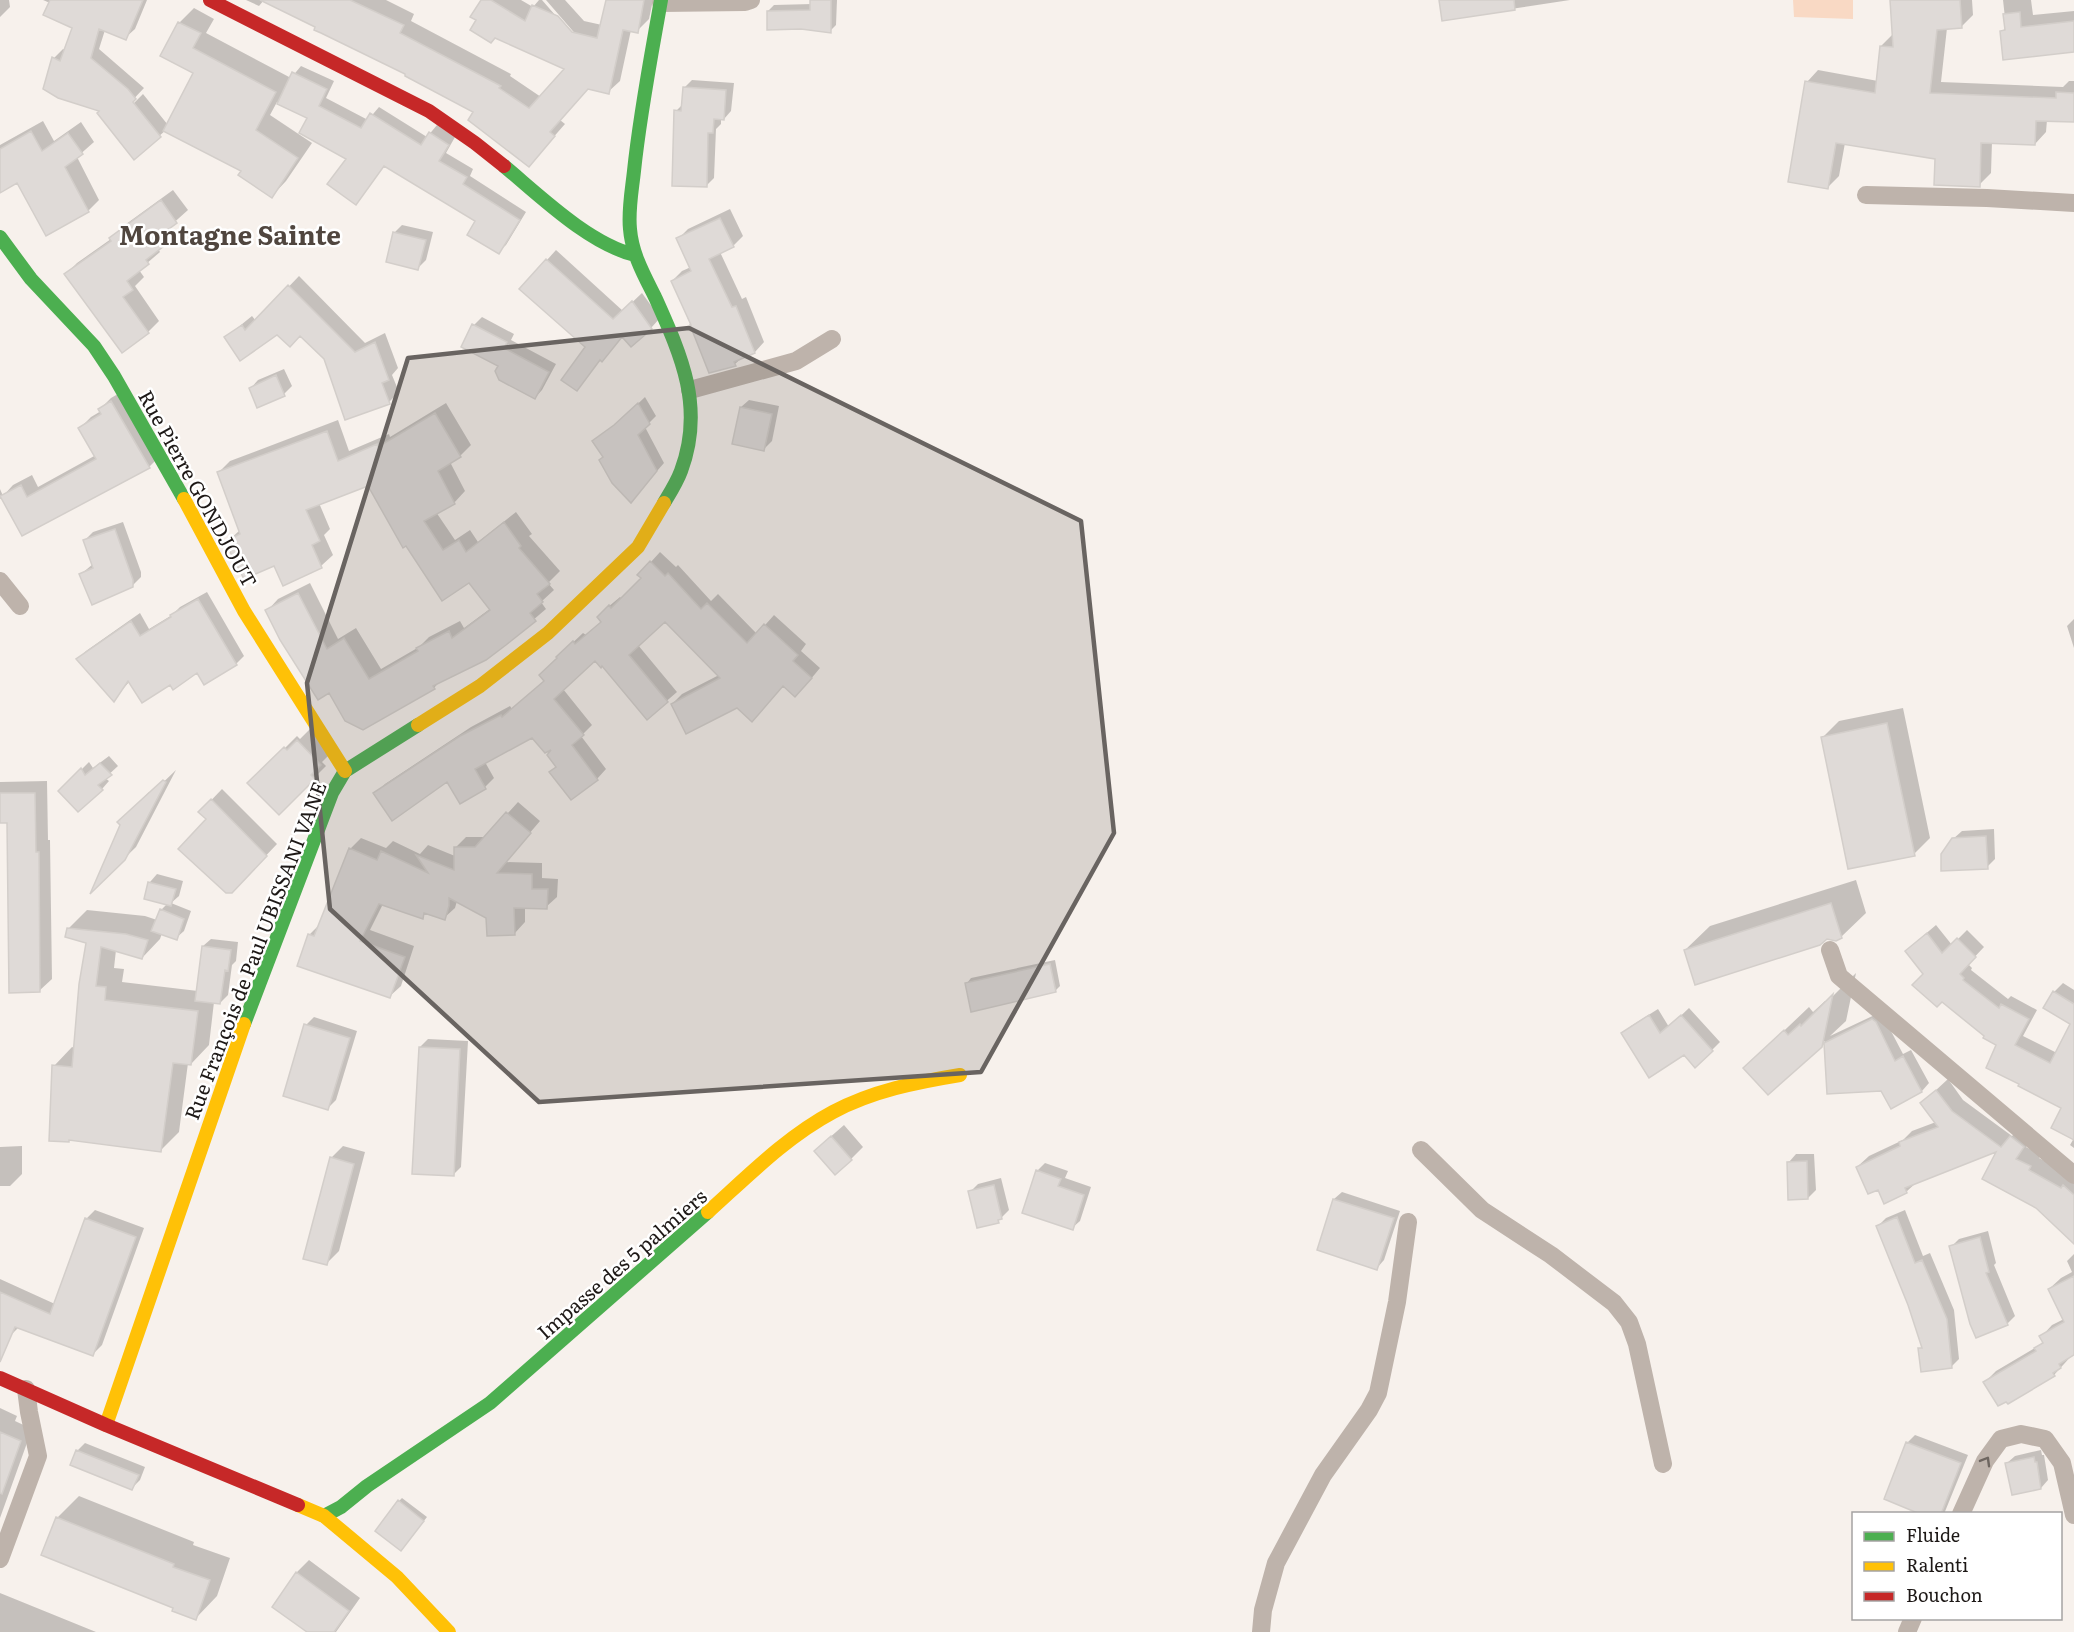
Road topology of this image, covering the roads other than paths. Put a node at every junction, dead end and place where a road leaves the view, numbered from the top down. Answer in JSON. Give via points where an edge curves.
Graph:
{"nodes":[{"id":1,"x":210,"y":0,"type":"edge"},
{"id":2,"x":751,"y":0,"type":"edge"},
{"id":3,"x":661,"y":1,"type":"edge"},
{"id":4,"x":1866,"y":195,"type":"dead end"},
{"id":5,"x":2074,"y":203,"type":"edge"},
{"id":6,"x":0,"y":237,"type":"edge"},
{"id":7,"x":636,"y":255,"type":"junction"},
{"id":8,"x":832,"y":339,"type":"dead end"},
{"id":9,"x":690,"y":390,"type":"junction"},
{"id":10,"x":0,"y":581,"type":"edge"},
{"id":11,"x":20,"y":606,"type":"dead end"},
{"id":12,"x":345,"y":771,"type":"junction"},
{"id":13,"x":1830,"y":950,"type":"dead end"},
{"id":14,"x":960,"y":1075,"type":"dead end"},
{"id":15,"x":1421,"y":1150,"type":"dead end"},
{"id":16,"x":2074,"y":1175,"type":"edge"},
{"id":17,"x":1408,"y":1222,"type":"dead end"},
{"id":18,"x":0,"y":1378,"type":"edge"},
{"id":19,"x":26,"y":1389,"type":"junction"},
{"id":20,"x":106,"y":1425,"type":"junction"},
{"id":21,"x":1663,"y":1464,"type":"dead end"},
{"id":22,"x":1962,"y":1512,"type":"edge"},
{"id":23,"x":2074,"y":1515,"type":"edge"},
{"id":24,"x":324,"y":1516,"type":"junction"},
{"id":25,"x":0,"y":1559,"type":"edge"},
{"id":26,"x":449,"y":1632,"type":"edge"},
{"id":27,"x":1261,"y":1632,"type":"edge"}],
"edges":[{"from":1,"to":7,"type":"street","via":[[429,111],[579,227],[623,252]]},
{"from":2,"to":3,"type":"street"},
{"from":3,"to":7,"type":"street","name":"Rue François de Paul UBISSANI VANE","via":[[630,195],[630,232]]},
{"from":4,"to":5,"type":"street"},
{"from":6,"to":12,"type":"street","name":"Rue Pierre GONDJOUT","via":[[31,279],[94,346],[114,376],[244,611]]},
{"from":7,"to":9,"type":"street","name":"Rue François de Paul UBISSANI VANE","via":[[672,335]]},
{"from":8,"to":9,"type":"street","via":[[796,361]]},
{"from":9,"to":12,"type":"street","name":"Rue François de Paul UBISSANI VANE","via":[[692,413],[681,472],[638,547],[498,675]]},
{"from":10,"to":11,"type":"street"},
{"from":12,"to":20,"type":"street","name":"Rue François de Paul UBISSANI VANE","via":[[332,794],[244,1024]]},
{"from":13,"to":16,"type":"street","via":[[1839,976]]},
{"from":14,"to":24,"type":"street","name":"Impasse des 5 palmiers","via":[[860,1100],[812,1125],[771,1156],[490,1403]]},
{"from":15,"to":21,"type":"street","via":[[1482,1210],[1614,1303],[1629,1322],[1638,1344]]},
{"from":17,"to":27,"type":"street","via":[[1378,1393],[1323,1475],[1276,1563]]},
{"from":18,"to":19,"type":"street"},
{"from":19,"to":20,"type":"street"},
{"from":19,"to":25,"type":"street","via":[[38,1456]]},
{"from":20,"to":24,"type":"street"},
{"from":22,"to":23,"type":"street","one_way":true,"via":[[1985,1461],[2001,1439],[2021,1434],[2045,1439],[2062,1463]]},
{"from":24,"to":26,"type":"street","via":[[397,1577]]}]}
